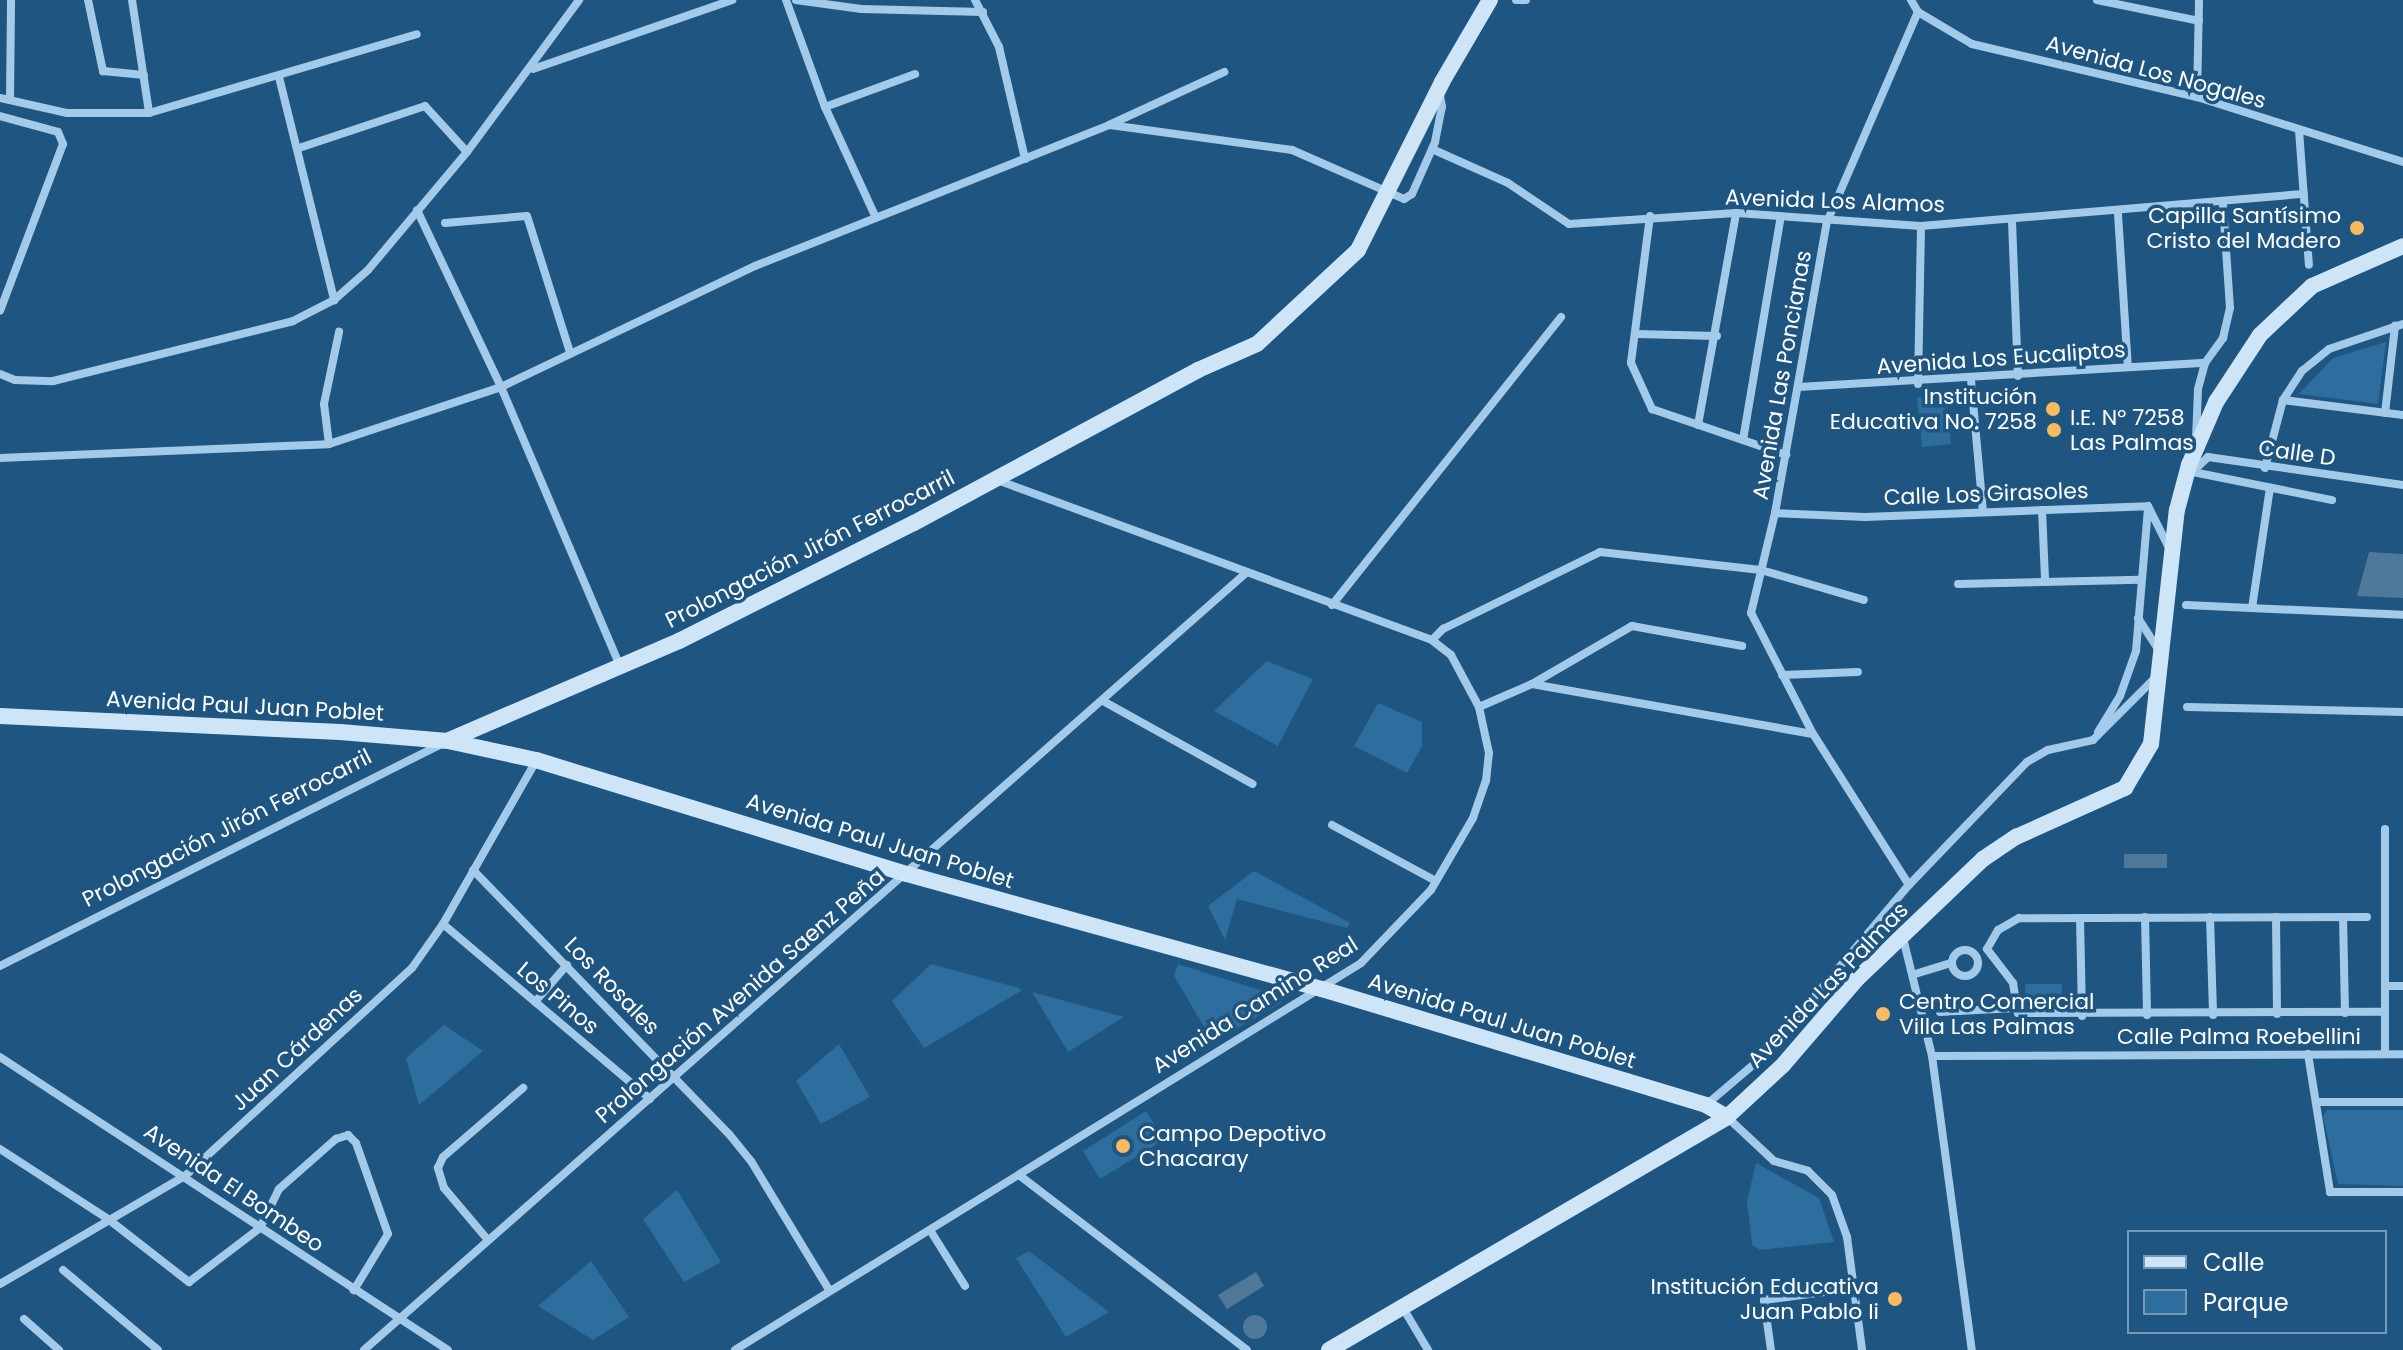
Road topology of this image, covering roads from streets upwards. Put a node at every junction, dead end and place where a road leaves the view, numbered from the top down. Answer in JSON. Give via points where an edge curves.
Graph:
{"nodes":[{"id":1,"x":11,"y":0,"type":"edge"},
{"id":2,"x":88,"y":0,"type":"edge"},
{"id":3,"x":132,"y":0,"type":"edge"},
{"id":4,"x":579,"y":0,"type":"edge"},
{"id":5,"x":732,"y":0,"type":"edge"},
{"id":6,"x":786,"y":0,"type":"edge"},
{"id":7,"x":796,"y":0,"type":"edge"},
{"id":8,"x":854,"y":0,"type":"edge"},
{"id":9,"x":975,"y":0,"type":"edge"},
{"id":10,"x":1490,"y":0,"type":"edge"},
{"id":11,"x":1516,"y":0,"type":"edge"},
{"id":12,"x":1526,"y":0,"type":"edge"},
{"id":13,"x":1911,"y":0,"type":"edge"},
{"id":14,"x":2097,"y":0,"type":"edge"},
{"id":15,"x":2199,"y":0,"type":"edge"},
{"id":16,"x":2115,"y":2,"type":"edge"},
{"id":17,"x":861,"y":9,"type":"junction"},
{"id":18,"x":983,"y":12,"type":"junction"},
{"id":19,"x":1918,"y":12,"type":"junction"},
{"id":20,"x":2199,"y":21,"type":"junction"},
{"id":21,"x":417,"y":34,"type":"dead end"},
{"id":22,"x":532,"y":69,"type":"junction"},
{"id":23,"x":1224,"y":72,"type":"dead end"},
{"id":24,"x":915,"y":74,"type":"dead end"},
{"id":25,"x":144,"y":75,"type":"junction"},
{"id":26,"x":279,"y":77,"type":"junction"},
{"id":27,"x":1439,"y":89,"type":"junction"},
{"id":28,"x":2197,"y":97,"type":"junction"},
{"id":29,"x":5,"y":99,"type":"edge"},
{"id":30,"x":825,"y":107,"type":"junction"},
{"id":31,"x":149,"y":113,"type":"junction"},
{"id":32,"x":0,"y":116,"type":"edge"},
{"id":33,"x":1109,"y":125,"type":"junction"},
{"id":34,"x":2299,"y":130,"type":"junction"},
{"id":35,"x":299,"y":148,"type":"junction"},
{"id":36,"x":1432,"y":149,"type":"junction"},
{"id":37,"x":467,"y":152,"type":"junction"},
{"id":38,"x":1025,"y":159,"type":"junction"},
{"id":39,"x":2403,"y":162,"type":"edge"},
{"id":40,"x":1386,"y":194,"type":"junction"},
{"id":41,"x":2304,"y":194,"type":"junction"},
{"id":42,"x":2223,"y":204,"type":"junction"},
{"id":43,"x":417,"y":210,"type":"junction"},
{"id":44,"x":1736,"y":213,"type":"junction"},
{"id":45,"x":2118,"y":214,"type":"junction"},
{"id":46,"x":1650,"y":216,"type":"junction"},
{"id":47,"x":1781,"y":216,"type":"junction"},
{"id":48,"x":876,"y":218,"type":"junction"},
{"id":49,"x":2012,"y":221,"type":"junction"},
{"id":50,"x":1827,"y":222,"type":"junction"},
{"id":51,"x":445,"y":223,"type":"dead end"},
{"id":52,"x":1921,"y":226,"type":"junction"},
{"id":53,"x":2403,"y":246,"type":"edge"},
{"id":54,"x":2309,"y":265,"type":"dead end"},
{"id":55,"x":334,"y":300,"type":"junction"},
{"id":56,"x":0,"y":311,"type":"edge"},
{"id":57,"x":1561,"y":317,"type":"dead end"},
{"id":58,"x":2399,"y":325,"type":"edge"},
{"id":59,"x":339,"y":332,"type":"dead end"},
{"id":60,"x":1636,"y":334,"type":"junction"},
{"id":61,"x":1717,"y":336,"type":"junction"},
{"id":62,"x":570,"y":352,"type":"junction"},
{"id":63,"x":2205,"y":363,"type":"junction"},
{"id":64,"x":2128,"y":367,"type":"junction"},
{"id":65,"x":0,"y":374,"type":"edge"},
{"id":66,"x":2018,"y":376,"type":"junction"},
{"id":67,"x":1971,"y":380,"type":"junction"},
{"id":68,"x":1918,"y":384,"type":"junction"},
{"id":69,"x":501,"y":387,"type":"junction"},
{"id":70,"x":1798,"y":387,"type":"junction"},
{"id":71,"x":2283,"y":400,"type":"junction"},
{"id":72,"x":2385,"y":413,"type":"junction"},
{"id":73,"x":2403,"y":415,"type":"edge"},
{"id":74,"x":1698,"y":425,"type":"junction"},
{"id":75,"x":1743,"y":440,"type":"junction"},
{"id":76,"x":329,"y":444,"type":"junction"},
{"id":77,"x":2197,"y":447,"type":"junction"},
{"id":78,"x":1786,"y":455,"type":"junction"},
{"id":79,"x":0,"y":458,"type":"edge"},
{"id":80,"x":2265,"y":468,"type":"junction"},
{"id":81,"x":2190,"y":471,"type":"junction"},
{"id":82,"x":994,"y":479,"type":"junction"},
{"id":83,"x":2403,"y":485,"type":"edge"},
{"id":84,"x":2270,"y":488,"type":"junction"},
{"id":85,"x":2332,"y":500,"type":"dead end"},
{"id":86,"x":2148,"y":506,"type":"junction"},
{"id":87,"x":2042,"y":510,"type":"junction"},
{"id":88,"x":1983,"y":511,"type":"junction"},
{"id":89,"x":1775,"y":513,"type":"junction"},
{"id":90,"x":2170,"y":550,"type":"junction"},
{"id":91,"x":1761,"y":570,"type":"junction"},
{"id":92,"x":1246,"y":573,"type":"junction"},
{"id":93,"x":2045,"y":580,"type":"junction"},
{"id":94,"x":2140,"y":580,"type":"junction"},
{"id":95,"x":1958,"y":584,"type":"dead end"},
{"id":96,"x":1864,"y":600,"type":"dead end"},
{"id":97,"x":1332,"y":605,"type":"junction"},
{"id":98,"x":2186,"y":605,"type":"dead end"},
{"id":99,"x":2252,"y":608,"type":"junction"},
{"id":100,"x":2403,"y":615,"type":"edge"},
{"id":101,"x":2137,"y":618,"type":"junction"},
{"id":102,"x":1432,"y":640,"type":"junction"},
{"id":103,"x":1742,"y":646,"type":"dead end"},
{"id":104,"x":2160,"y":652,"type":"junction"},
{"id":105,"x":620,"y":668,"type":"junction"},
{"id":106,"x":1858,"y":672,"type":"dead end"},
{"id":107,"x":1782,"y":675,"type":"junction"},
{"id":108,"x":2158,"y":675,"type":"junction"},
{"id":109,"x":1532,"y":684,"type":"junction"},
{"id":110,"x":1103,"y":701,"type":"junction"},
{"id":111,"x":1479,"y":707,"type":"junction"},
{"id":112,"x":2187,"y":707,"type":"dead end"},
{"id":113,"x":2403,"y":712,"type":"edge"},
{"id":114,"x":0,"y":716,"type":"edge"},
{"id":115,"x":495,"y":722,"type":"junction"},
{"id":116,"x":1813,"y":734,"type":"junction"},
{"id":117,"x":2093,"y":740,"type":"junction"},
{"id":118,"x":448,"y":741,"type":"junction"},
{"id":119,"x":494,"y":751,"type":"junction"},
{"id":120,"x":536,"y":760,"type":"junction"},
{"id":121,"x":1253,"y":784,"type":"dead end"},
{"id":122,"x":1332,"y":825,"type":"dead end"},
{"id":123,"x":2385,"y":829,"type":"dead end"},
{"id":124,"x":473,"y":870,"type":"junction"},
{"id":125,"x":907,"y":874,"type":"junction"},
{"id":126,"x":1436,"y":881,"type":"junction"},
{"id":127,"x":1909,"y":885,"type":"junction"},
{"id":128,"x":2145,"y":917,"type":"junction"},
{"id":129,"x":2210,"y":917,"type":"junction"},
{"id":130,"x":2276,"y":917,"type":"junction"},
{"id":131,"x":2343,"y":917,"type":"junction"},
{"id":132,"x":2367,"y":917,"type":"dead end"},
{"id":133,"x":2080,"y":918,"type":"junction"},
{"id":134,"x":443,"y":924,"type":"junction"},
{"id":135,"x":1903,"y":938,"type":"junction"},
{"id":136,"x":1854,"y":952,"type":"junction"},
{"id":137,"x":1989,"y":953,"type":"junction"},
{"id":138,"x":1977,"y":957,"type":"junction"},
{"id":139,"x":1951,"y":963,"type":"junction"},
{"id":140,"x":1873,"y":964,"type":"junction"},
{"id":141,"x":567,"y":965,"type":"junction"},
{"id":142,"x":0,"y":966,"type":"edge"},
{"id":143,"x":1915,"y":974,"type":"junction"},
{"id":144,"x":2385,"y":986,"type":"junction"},
{"id":145,"x":2403,"y":986,"type":"edge"},
{"id":146,"x":1322,"y":989,"type":"junction"},
{"id":147,"x":535,"y":1002,"type":"junction"},
{"id":148,"x":2015,"y":1008,"type":"junction"},
{"id":149,"x":1940,"y":1012,"type":"dead end"},
{"id":150,"x":2385,"y":1012,"type":"junction"},
{"id":151,"x":2345,"y":1013,"type":"junction"},
{"id":152,"x":2277,"y":1014,"type":"junction"},
{"id":153,"x":2147,"y":1015,"type":"junction"},
{"id":154,"x":2213,"y":1015,"type":"junction"},
{"id":155,"x":2082,"y":1016,"type":"junction"},
{"id":156,"x":2308,"y":1054,"type":"junction"},
{"id":157,"x":2385,"y":1054,"type":"junction"},
{"id":158,"x":2403,"y":1054,"type":"edge"},
{"id":159,"x":1932,"y":1056,"type":"junction"},
{"id":160,"x":0,"y":1057,"type":"edge"},
{"id":161,"x":676,"y":1077,"type":"junction"},
{"id":162,"x":523,"y":1088,"type":"dead end"},
{"id":163,"x":650,"y":1099,"type":"junction"},
{"id":164,"x":2316,"y":1102,"type":"junction"},
{"id":165,"x":2403,"y":1102,"type":"edge"},
{"id":166,"x":1706,"y":1105,"type":"junction"},
{"id":167,"x":1727,"y":1117,"type":"junction"},
{"id":168,"x":0,"y":1149,"type":"edge"},
{"id":169,"x":1019,"y":1175,"type":"junction"},
{"id":170,"x":185,"y":1176,"type":"junction"},
{"id":171,"x":2403,"y":1192,"type":"edge"},
{"id":172,"x":108,"y":1219,"type":"junction"},
{"id":173,"x":260,"y":1228,"type":"junction"},
{"id":174,"x":930,"y":1230,"type":"junction"},
{"id":175,"x":488,"y":1240,"type":"junction"},
{"id":176,"x":63,"y":1270,"type":"dead end"},
{"id":177,"x":0,"y":1284,"type":"edge"},
{"id":178,"x":965,"y":1286,"type":"dead end"},
{"id":179,"x":1854,"y":1288,"type":"junction"},
{"id":180,"x":354,"y":1290,"type":"junction"},
{"id":181,"x":829,"y":1290,"type":"junction"},
{"id":182,"x":1403,"y":1307,"type":"junction"},
{"id":183,"x":24,"y":1319,"type":"dead end"},
{"id":184,"x":399,"y":1319,"type":"junction"},
{"id":185,"x":59,"y":1350,"type":"edge"},
{"id":186,"x":158,"y":1350,"type":"edge"},
{"id":187,"x":364,"y":1350,"type":"edge"},
{"id":188,"x":448,"y":1350,"type":"edge"},
{"id":189,"x":735,"y":1350,"type":"edge"},
{"id":190,"x":1247,"y":1350,"type":"edge"},
{"id":191,"x":1329,"y":1350,"type":"edge"},
{"id":192,"x":1428,"y":1350,"type":"edge"},
{"id":193,"x":1771,"y":1350,"type":"edge"},
{"id":194,"x":1862,"y":1350,"type":"edge"},
{"id":195,"x":1972,"y":1350,"type":"edge"}],
"edges":[{"from":1,"to":29,"type":"street"},
{"from":2,"to":25,"type":"street","via":[[103,71]]},
{"from":3,"to":25,"type":"street"},
{"from":4,"to":22,"type":"street"},
{"from":5,"to":22,"type":"street"},
{"from":6,"to":30,"type":"street"},
{"from":7,"to":17,"type":"street"},
{"from":8,"to":17,"type":"street"},
{"from":9,"to":18,"type":"street"},
{"from":10,"to":27,"type":"street","name":"Prolongación Jirón Ferrocarril"},
{"from":11,"to":12,"type":"street"},
{"from":13,"to":19,"type":"street","name":"Avenida Los Nogales"},
{"from":14,"to":16,"type":"street"},
{"from":15,"to":20,"type":"street"},
{"from":16,"to":20,"type":"street"},
{"from":17,"to":18,"type":"street"},
{"from":18,"to":38,"type":"street","via":[[999,47]]},
{"from":19,"to":28,"type":"street","name":"Avenida Los Nogales","via":[[1972,44]]},
{"from":19,"to":50,"type":"street","name":"Avenida Las Poncianas"},
{"from":20,"to":28,"type":"street"},
{"from":21,"to":26,"type":"street"},
{"from":22,"to":37,"type":"street"},
{"from":23,"to":33,"type":"street"},
{"from":24,"to":30,"type":"street"},
{"from":25,"to":31,"type":"street"},
{"from":26,"to":31,"type":"street"},
{"from":26,"to":35,"type":"street"},
{"from":27,"to":36,"type":"street","via":[[1442,107]]},
{"from":27,"to":40,"type":"street","name":"Prolongación Jirón Ferrocarril"},
{"from":28,"to":34,"type":"street","name":"Avenida Los Nogales"},
{"from":29,"to":31,"type":"street","via":[[67,113]]},
{"from":30,"to":48,"type":"street"},
{"from":32,"to":56,"type":"street","via":[[58,132],[63,144]]},
{"from":33,"to":38,"type":"street"},
{"from":33,"to":40,"type":"street","via":[[1292,150]]},
{"from":34,"to":39,"type":"street","name":"Avenida Los Nogales"},
{"from":34,"to":41,"type":"street"},
{"from":35,"to":37,"type":"street","via":[[425,106]]},
{"from":35,"to":55,"type":"street"},
{"from":36,"to":40,"type":"street","via":[[1412,194],[1400,199]]},
{"from":36,"to":46,"type":"street","name":"Avenida Los Alamos","via":[[1508,183],[1569,224]]},
{"from":37,"to":43,"type":"street"},
{"from":38,"to":48,"type":"street"},
{"from":40,"to":82,"type":"street","name":"Prolongación Jirón Ferrocarril","via":[[1358,250],[1267,337]]},
{"from":41,"to":42,"type":"street","name":"Avenida Los Alamos"},
{"from":41,"to":54,"type":"street"},
{"from":42,"to":45,"type":"street","name":"Avenida Los Alamos"},
{"from":42,"to":63,"type":"street","via":[[2230,308],[2223,338]]},
{"from":43,"to":55,"type":"street","via":[[368,270]]},
{"from":43,"to":69,"type":"street"},
{"from":44,"to":46,"type":"street","name":"Avenida Los Alamos"},
{"from":44,"to":47,"type":"street","name":"Avenida Los Alamos"},
{"from":44,"to":61,"type":"street"},
{"from":45,"to":49,"type":"street","name":"Avenida Los Alamos"},
{"from":45,"to":64,"type":"street"},
{"from":46,"to":60,"type":"street"},
{"from":47,"to":50,"type":"street","name":"Avenida Los Alamos"},
{"from":47,"to":75,"type":"street"},
{"from":48,"to":62,"type":"street","via":[[755,266]]},
{"from":49,"to":52,"type":"street","name":"Avenida Los Alamos"},
{"from":49,"to":66,"type":"street"},
{"from":50,"to":52,"type":"street","name":"Avenida Los Alamos"},
{"from":50,"to":70,"type":"street","name":"Avenida Las Poncianas"},
{"from":51,"to":62,"type":"street","via":[[527,216]]},
{"from":52,"to":68,"type":"street"},
{"from":53,"to":77,"type":"street","name":"Avenida Las Palmas","via":[[2312,286],[2260,335],[2216,402]]},
{"from":55,"to":65,"type":"street","via":[[293,321],[53,381]]},
{"from":57,"to":97,"type":"street"},
{"from":58,"to":71,"type":"street","via":[[2329,349],[2302,371]]},
{"from":58,"to":72,"type":"street"},
{"from":59,"to":76,"type":"street","via":[[324,404]]},
{"from":60,"to":61,"type":"street"},
{"from":60,"to":74,"type":"street","via":[[1631,363],[1652,409]]},
{"from":61,"to":74,"type":"street"},
{"from":62,"to":69,"type":"street"},
{"from":63,"to":64,"type":"street","name":"Avenida Los Eucaliptos"},
{"from":63,"to":77,"type":"street","via":[[2194,408]]},
{"from":64,"to":66,"type":"street","name":"Avenida Los Eucaliptos"},
{"from":66,"to":67,"type":"street","name":"Avenida Los Eucaliptos"},
{"from":67,"to":68,"type":"street","name":"Avenida Los Eucaliptos"},
{"from":67,"to":88,"type":"street"},
{"from":68,"to":70,"type":"street","name":"Avenida Los Eucaliptos"},
{"from":69,"to":76,"type":"street"},
{"from":69,"to":105,"type":"street"},
{"from":70,"to":78,"type":"street","name":"Avenida Las Poncianas"},
{"from":71,"to":72,"type":"street"},
{"from":71,"to":80,"type":"street"},
{"from":72,"to":73,"type":"street"},
{"from":74,"to":75,"type":"street"},
{"from":75,"to":78,"type":"street"},
{"from":76,"to":79,"type":"street"},
{"from":77,"to":81,"type":"street","name":"Avenida Las Palmas"},
{"from":78,"to":89,"type":"street","name":"Avenida Las Poncianas"},
{"from":80,"to":81,"type":"street","name":"Calle D","via":[[2208,457]]},
{"from":80,"to":83,"type":"street","name":"Calle D"},
{"from":81,"to":84,"type":"street"},
{"from":81,"to":90,"type":"street","name":"Avenida Las Palmas"},
{"from":82,"to":92,"type":"street","name":"Avenida Camino Real"},
{"from":82,"to":105,"type":"street","name":"Prolongación Jirón Ferrocarril"},
{"from":84,"to":85,"type":"street"},
{"from":84,"to":99,"type":"street"},
{"from":86,"to":87,"type":"street","name":"Calle Los Girasoles"},
{"from":86,"to":90,"type":"street"},
{"from":86,"to":94,"type":"street"},
{"from":87,"to":88,"type":"street","name":"Calle Los Girasoles"},
{"from":87,"to":93,"type":"street"},
{"from":88,"to":89,"type":"street","name":"Calle Los Girasoles","via":[[1865,517]]},
{"from":89,"to":91,"type":"street","name":"Avenida Las Poncianas"},
{"from":90,"to":104,"type":"street","name":"Avenida Las Palmas"},
{"from":91,"to":96,"type":"street"},
{"from":91,"to":102,"type":"street","via":[[1600,552],[1443,629]]},
{"from":91,"to":107,"type":"street","name":"Avenida Las Poncianas","via":[[1751,613]]},
{"from":92,"to":97,"type":"street","name":"Avenida Camino Real"},
{"from":92,"to":110,"type":"street","name":"Prolongación Avenida Saenz Peña"},
{"from":93,"to":94,"type":"street"},
{"from":93,"to":95,"type":"street"},
{"from":94,"to":101,"type":"street"},
{"from":97,"to":102,"type":"street","name":"Avenida Camino Real"},
{"from":98,"to":99,"type":"street"},
{"from":99,"to":100,"type":"street"},
{"from":101,"to":104,"type":"street"},
{"from":101,"to":117,"type":"street","via":[[2136,651],[2120,696]]},
{"from":102,"to":111,"type":"street","name":"Avenida Camino Real","via":[[1451,655]]},
{"from":103,"to":109,"type":"street","via":[[1632,626]]},
{"from":104,"to":108,"type":"street","name":"Avenida Las Palmas"},
{"from":105,"to":115,"type":"street","name":"Prolongación Jirón Ferrocarril"},
{"from":106,"to":107,"type":"street"},
{"from":107,"to":116,"type":"street","name":"Avenida Las Poncianas"},
{"from":108,"to":117,"type":"street"},
{"from":108,"to":135,"type":"street","name":"Avenida Las Palmas","via":[[2151,744],[2125,788],[2005,844]]},
{"from":109,"to":111,"type":"street"},
{"from":109,"to":116,"type":"street"},
{"from":110,"to":121,"type":"street"},
{"from":110,"to":125,"type":"street","name":"Prolongación Avenida Saenz Peña"},
{"from":111,"to":126,"type":"street","name":"Avenida Camino Real","via":[[1489,753],[1486,781],[1473,818]]},
{"from":112,"to":113,"type":"street"},
{"from":114,"to":118,"type":"street","name":"Avenida Paul Juan Poblet"},
{"from":115,"to":118,"type":"street","name":"Prolongación Jirón Ferrocarril"},
{"from":115,"to":119,"type":"street","via":[[489,742]]},
{"from":116,"to":127,"type":"street","name":"Avenida Las Poncianas"},
{"from":117,"to":127,"type":"street","via":[[2033,756]]},
{"from":118,"to":119,"type":"street","name":"Avenida Paul Juan Poblet"},
{"from":118,"to":142,"type":"street","name":"Prolongación Jirón Ferrocarril"},
{"from":119,"to":120,"type":"street","name":"Avenida Paul Juan Poblet"},
{"from":120,"to":124,"type":"street","name":"Juan Cárdenas"},
{"from":120,"to":125,"type":"street","name":"Avenida Paul Juan Poblet"},
{"from":122,"to":126,"type":"street"},
{"from":123,"to":144,"type":"street"},
{"from":124,"to":134,"type":"street","name":"Juan Cárdenas"},
{"from":124,"to":141,"type":"street","name":"Los Rosales"},
{"from":125,"to":146,"type":"street","name":"Avenida Paul Juan Poblet"},
{"from":125,"to":161,"type":"street","name":"Prolongación Avenida Saenz Peña"},
{"from":126,"to":146,"type":"street","name":"Avenida Camino Real","via":[[1394,934]]},
{"from":127,"to":136,"type":"street"},
{"from":128,"to":129,"type":"street"},
{"from":128,"to":133,"type":"street"},
{"from":128,"to":153,"type":"street"},
{"from":129,"to":130,"type":"street"},
{"from":129,"to":154,"type":"street"},
{"from":130,"to":131,"type":"street"},
{"from":130,"to":152,"type":"street"},
{"from":131,"to":132,"type":"street"},
{"from":131,"to":151,"type":"street"},
{"from":133,"to":137,"type":"street","via":[[2019,918],[1998,930]]},
{"from":133,"to":155,"type":"street"},
{"from":134,"to":147,"type":"street","name":"Los Pinos"},
{"from":134,"to":170,"type":"street","name":"Juan Cárdenas","via":[[412,968]]},
{"from":135,"to":140,"type":"street","name":"Avenida Las Palmas"},
{"from":135,"to":143,"type":"street"},
{"from":136,"to":140,"type":"street"},
{"from":136,"to":166,"type":"street","via":[[1766,1054]]},
{"from":137,"to":138,"type":"street"},
{"from":137,"to":148,"type":"street","via":[[2013,983]]},
{"from":138,"to":139,"type":"street","via":[[1960,950]]},
{"from":138,"to":139,"type":"street","via":[[1968,976],[1957,973]]},
{"from":139,"to":143,"type":"street"},
{"from":140,"to":167,"type":"street","name":"Avenida Las Palmas","via":[[1783,1065]]},
{"from":141,"to":147,"type":"street"},
{"from":141,"to":161,"type":"street","name":"Los Rosales"},
{"from":143,"to":159,"type":"street"},
{"from":144,"to":145,"type":"street"},
{"from":144,"to":150,"type":"street"},
{"from":146,"to":166,"type":"street","name":"Avenida Paul Juan Poblet"},
{"from":146,"to":169,"type":"street","name":"Avenida Camino Real"},
{"from":147,"to":163,"type":"street","name":"Los Pinos"},
{"from":148,"to":149,"type":"street"},
{"from":148,"to":155,"type":"street"},
{"from":150,"to":151,"type":"street"},
{"from":150,"to":157,"type":"street"},
{"from":151,"to":152,"type":"street"},
{"from":152,"to":154,"type":"street"},
{"from":153,"to":154,"type":"street"},
{"from":153,"to":155,"type":"street"},
{"from":156,"to":157,"type":"street","name":"Calle Palma Roebellini"},
{"from":156,"to":159,"type":"street","name":"Calle Palma Roebellini"},
{"from":156,"to":164,"type":"street"},
{"from":157,"to":158,"type":"street","name":"Calle Palma Roebellini"},
{"from":159,"to":195,"type":"street"},
{"from":160,"to":170,"type":"street","name":"Avenida El Bombeo"},
{"from":161,"to":163,"type":"street","name":"Prolongación Avenida Saenz Peña"},
{"from":161,"to":181,"type":"street","name":"Los Rosales","via":[[751,1161]]},
{"from":162,"to":175,"type":"street","via":[[443,1157],[438,1168],[444,1188]]},
{"from":163,"to":175,"type":"street","name":"Prolongación Avenida Saenz Peña"},
{"from":164,"to":165,"type":"street"},
{"from":164,"to":171,"type":"street","via":[[2330,1192]]},
{"from":166,"to":167,"type":"street","name":"Avenida Paul Juan Poblet"},
{"from":167,"to":179,"type":"street","via":[[1774,1161],[1808,1171],[1832,1195],[1847,1237]]},
{"from":167,"to":182,"type":"street","name":"Avenida Las Palmas"},
{"from":168,"to":172,"type":"street"},
{"from":169,"to":174,"type":"street","name":"Avenida Camino Real"},
{"from":169,"to":190,"type":"street"},
{"from":170,"to":172,"type":"street","name":"Juan Cárdenas"},
{"from":170,"to":173,"type":"street","name":"Avenida El Bombeo"},
{"from":172,"to":173,"type":"street","via":[[189,1282]]},
{"from":172,"to":177,"type":"street","name":"Juan Cárdenas"},
{"from":173,"to":180,"type":"street","name":"Avenida El Bombeo"},
{"from":173,"to":180,"type":"street","via":[[279,1189],[339,1136],[352,1137],[388,1234]]},
{"from":174,"to":178,"type":"street"},
{"from":174,"to":181,"type":"street","name":"Avenida Camino Real"},
{"from":175,"to":184,"type":"street","name":"Prolongación Avenida Saenz Peña"},
{"from":176,"to":186,"type":"street"},
{"from":179,"to":193,"type":"street","via":[[1764,1300]]},
{"from":179,"to":194,"type":"street"},
{"from":180,"to":184,"type":"street","name":"Avenida El Bombeo"},
{"from":181,"to":189,"type":"street","name":"Avenida Camino Real"},
{"from":182,"to":191,"type":"street","name":"Avenida Las Palmas"},
{"from":182,"to":192,"type":"street"},
{"from":183,"to":185,"type":"street"},
{"from":184,"to":187,"type":"street","name":"Prolongación Avenida Saenz Peña"},
{"from":184,"to":188,"type":"street","name":"Avenida El Bombeo"}]}
